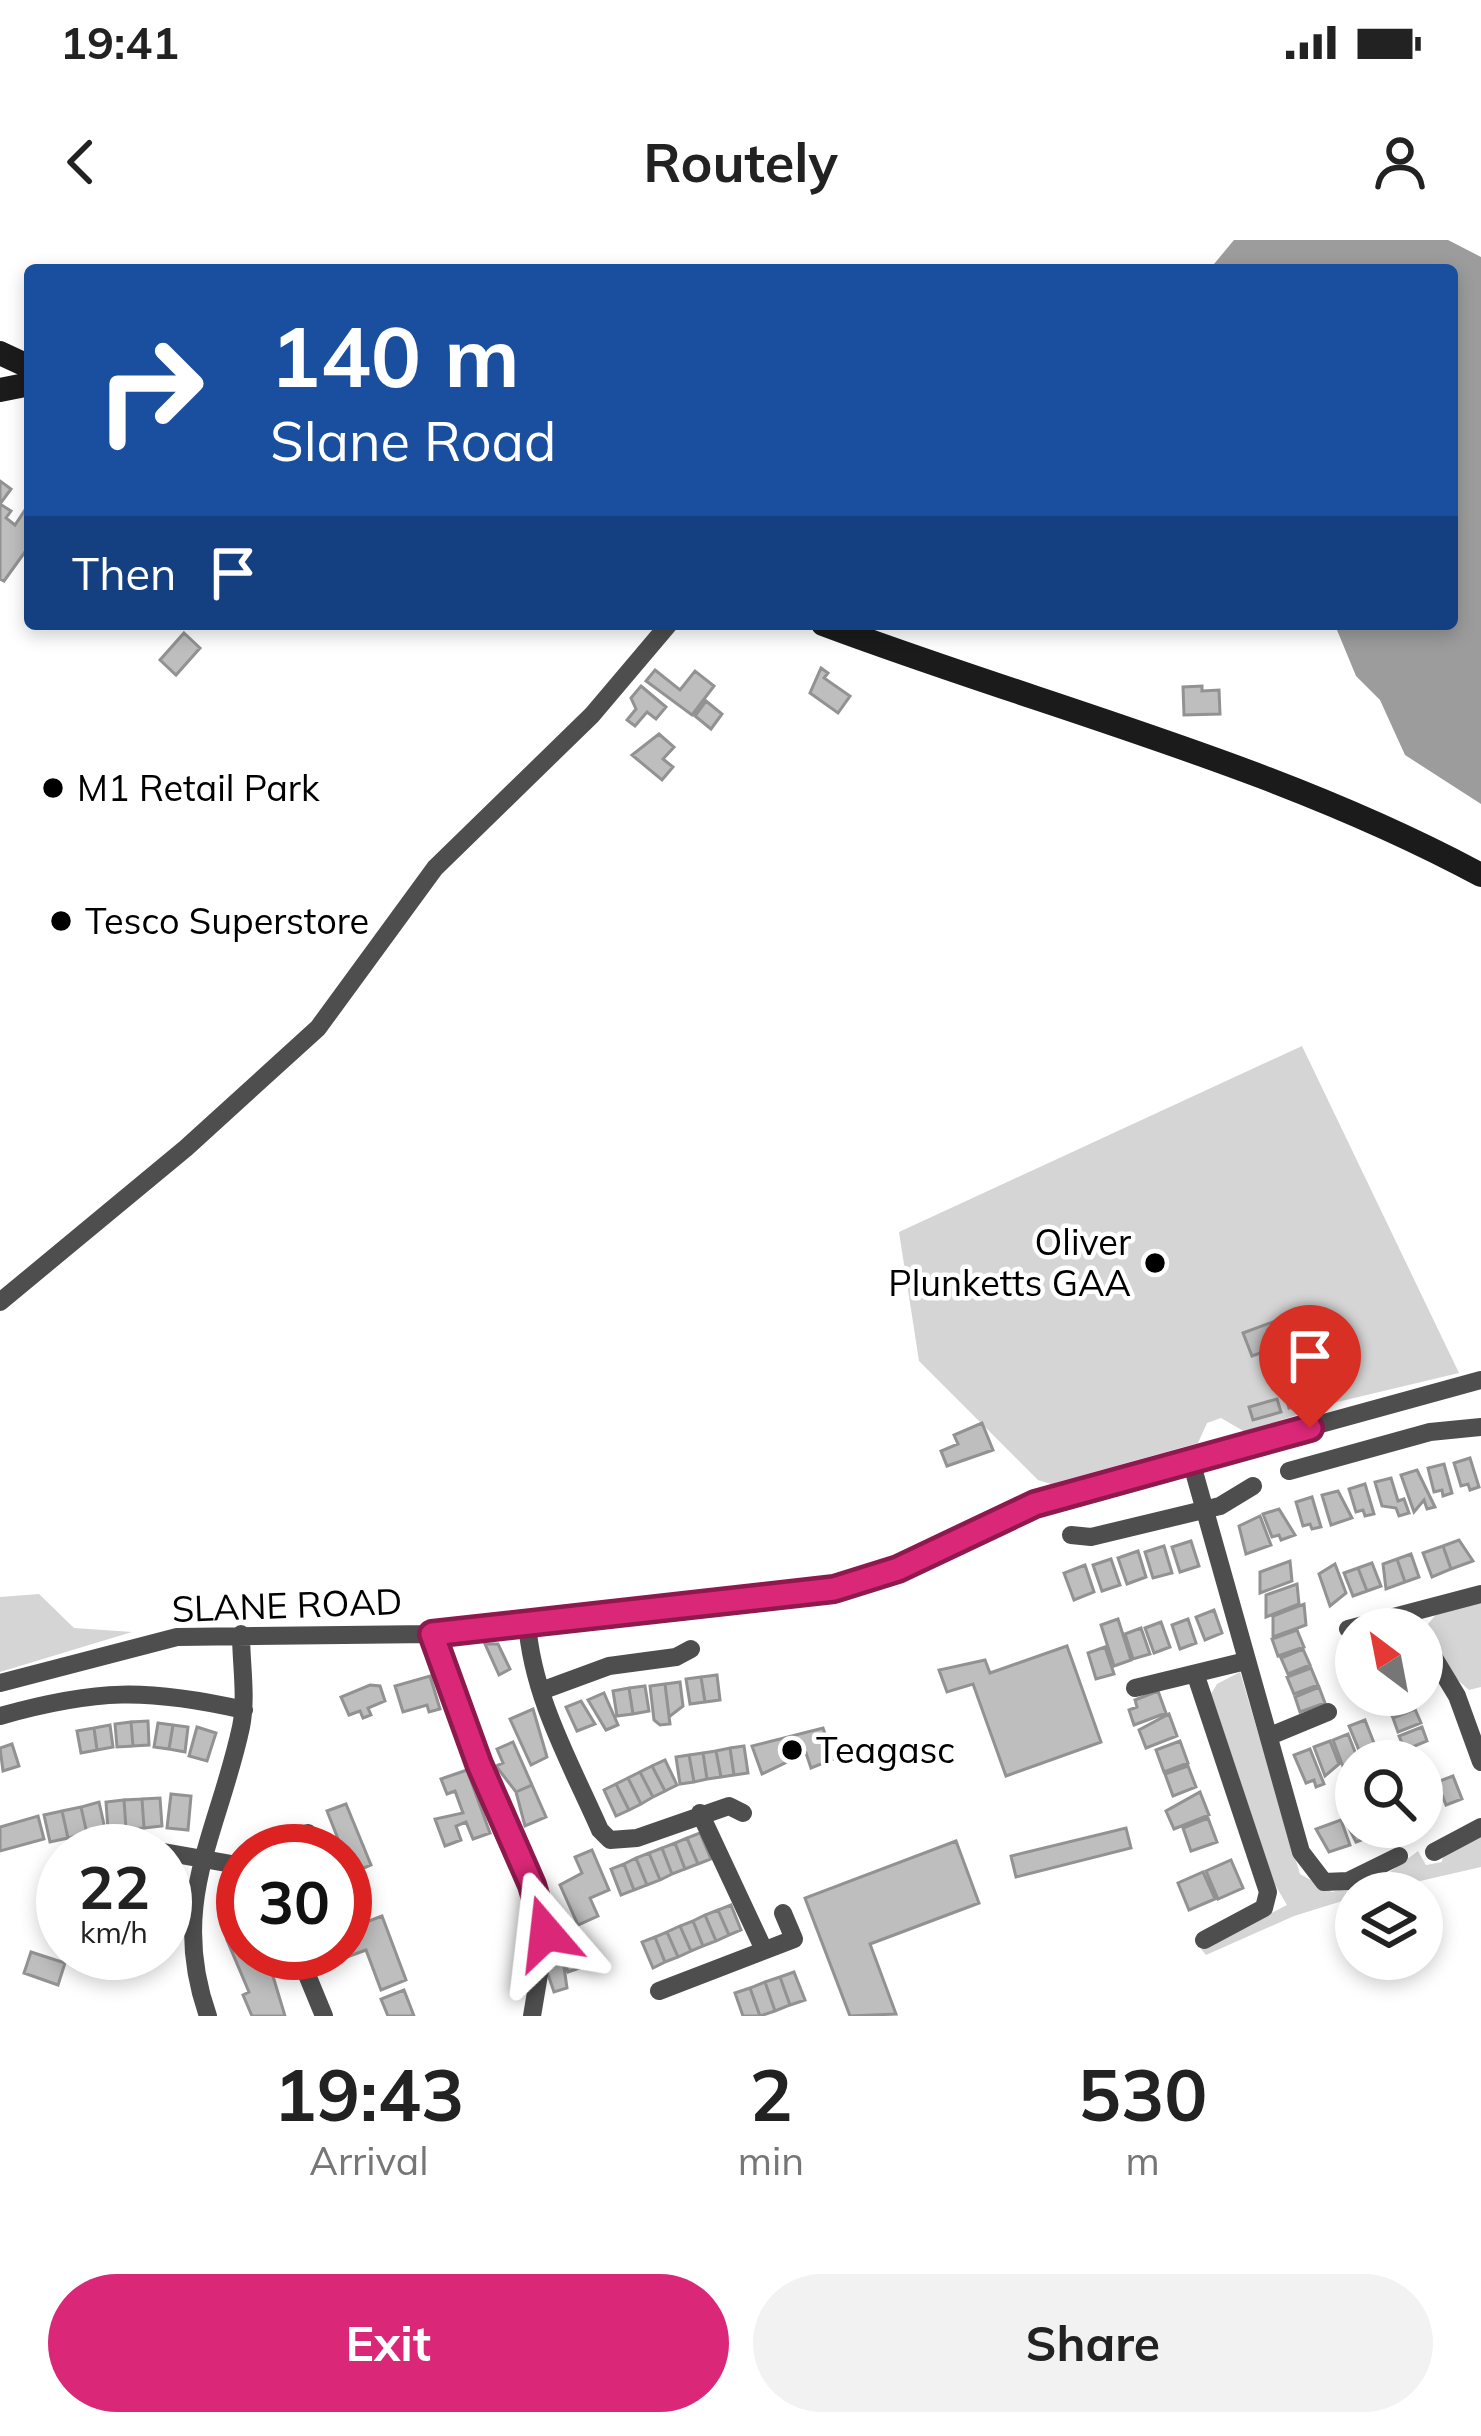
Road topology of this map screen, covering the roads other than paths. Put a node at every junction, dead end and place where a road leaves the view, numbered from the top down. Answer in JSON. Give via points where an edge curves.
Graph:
{"nodes":[{"id":1,"x":664,"y":630,"type":"edge"},
{"id":2,"x":840,"y":630,"type":"edge"},
{"id":3,"x":1481,"y":874,"type":"edge"},
{"id":4,"x":0,"y":1302,"type":"edge"},
{"id":5,"x":1481,"y":1380,"type":"edge"},
{"id":6,"x":1481,"y":1426,"type":"edge"},
{"id":7,"x":1191,"y":1461,"type":"junction"},
{"id":8,"x":1289,"y":1472,"type":"dead end"},
{"id":9,"x":1253,"y":1486,"type":"dead end"},
{"id":10,"x":1206,"y":1510,"type":"junction"},
{"id":11,"x":1071,"y":1535,"type":"dead end"},
{"id":12,"x":1481,"y":1594,"type":"edge"},
{"id":13,"x":1443,"y":1609,"type":"edge"},
{"id":14,"x":527,"y":1622,"type":"junction"},
{"id":15,"x":241,"y":1634,"type":"junction"},
{"id":16,"x":432,"y":1634,"type":"junction"},
{"id":17,"x":691,"y":1649,"type":"dead end"},
{"id":18,"x":1246,"y":1661,"type":"junction"},
{"id":19,"x":1443,"y":1674,"type":"edge"},
{"id":20,"x":1196,"y":1676,"type":"junction"},
{"id":21,"x":0,"y":1683,"type":"edge"},
{"id":22,"x":1135,"y":1688,"type":"dead end"},
{"id":23,"x":541,"y":1691,"type":"junction"},
{"id":24,"x":1481,"y":1695,"type":"edge"},
{"id":25,"x":1459,"y":1702,"type":"junction"},
{"id":26,"x":244,"y":1710,"type":"junction"},
{"id":27,"x":1328,"y":1712,"type":"dead end"},
{"id":28,"x":0,"y":1716,"type":"edge"},
{"id":29,"x":1270,"y":1736,"type":"junction"},
{"id":30,"x":1481,"y":1762,"type":"edge"},
{"id":31,"x":700,"y":1813,"type":"junction"},
{"id":32,"x":743,"y":1814,"type":"dead end"},
{"id":33,"x":1481,"y":1827,"type":"edge"},
{"id":34,"x":1434,"y":1852,"type":"dead end"},
{"id":35,"x":1399,"y":1856,"type":"dead end"},
{"id":36,"x":192,"y":1863,"type":"edge"},
{"id":37,"x":200,"y":1866,"type":"junction"},
{"id":38,"x":216,"y":1866,"type":"edge"},
{"id":39,"x":783,"y":1913,"type":"dead end"},
{"id":40,"x":1204,"y":1940,"type":"dead end"},
{"id":41,"x":764,"y":1950,"type":"junction"},
{"id":42,"x":309,"y":1980,"type":"edge"},
{"id":43,"x":659,"y":1991,"type":"dead end"},
{"id":44,"x":208,"y":2016,"type":"edge"},
{"id":45,"x":324,"y":2016,"type":"edge"},
{"id":46,"x":532,"y":2016,"type":"edge"}],
"edges":[{"from":1,"to":4,"type":"street","via":[[592,715],[434,868],[318,1028]]},
{"from":2,"to":3,"type":"main road","via":[[1222,765]]},
{"from":5,"to":7,"type":"street","name":"SLANE ROAD"},
{"from":6,"to":8,"type":"street","via":[[1430,1432]]},
{"from":7,"to":10,"type":"street"},
{"from":7,"to":14,"type":"street","name":"SLANE ROAD","via":[[1035,1504],[898,1569],[834,1589]]},
{"from":9,"to":10,"type":"street"},
{"from":10,"to":11,"type":"street","via":[[1091,1538]]},
{"from":10,"to":18,"type":"street"},
{"from":12,"to":13,"type":"street"},
{"from":14,"to":16,"type":"street","name":"SLANE ROAD"},
{"from":14,"to":23,"type":"street"},
{"from":15,"to":16,"type":"street","name":"SLANE ROAD"},
{"from":15,"to":21,"type":"street","name":"SLANE ROAD","via":[[177,1637]]},
{"from":15,"to":26,"type":"street"},
{"from":16,"to":46,"type":"street","via":[[543,1915]]},
{"from":17,"to":23,"type":"street"},
{"from":18,"to":20,"type":"street"},
{"from":18,"to":29,"type":"street"},
{"from":19,"to":25,"type":"street"},
{"from":20,"to":22,"type":"street"},
{"from":20,"to":40,"type":"street","via":[[1268,1892],[1264,1908]]},
{"from":23,"to":31,"type":"street","via":[[610,1840]]},
{"from":24,"to":25,"type":"street"},
{"from":25,"to":30,"type":"street"},
{"from":26,"to":28,"type":"street","via":[[124,1691]]},
{"from":26,"to":37,"type":"street"},
{"from":27,"to":29,"type":"street"},
{"from":29,"to":35,"type":"street","via":[[1301,1852],[1324,1882],[1348,1881]]},
{"from":31,"to":32,"type":"street","via":[[729,1806]]},
{"from":31,"to":41,"type":"street"},
{"from":33,"to":34,"type":"street"},
{"from":36,"to":37,"type":"street"},
{"from":37,"to":38,"type":"street"},
{"from":37,"to":44,"type":"street","via":[[189,1948]]},
{"from":39,"to":41,"type":"street","via":[[794,1939]]},
{"from":41,"to":43,"type":"street"},
{"from":42,"to":45,"type":"street"}]}
